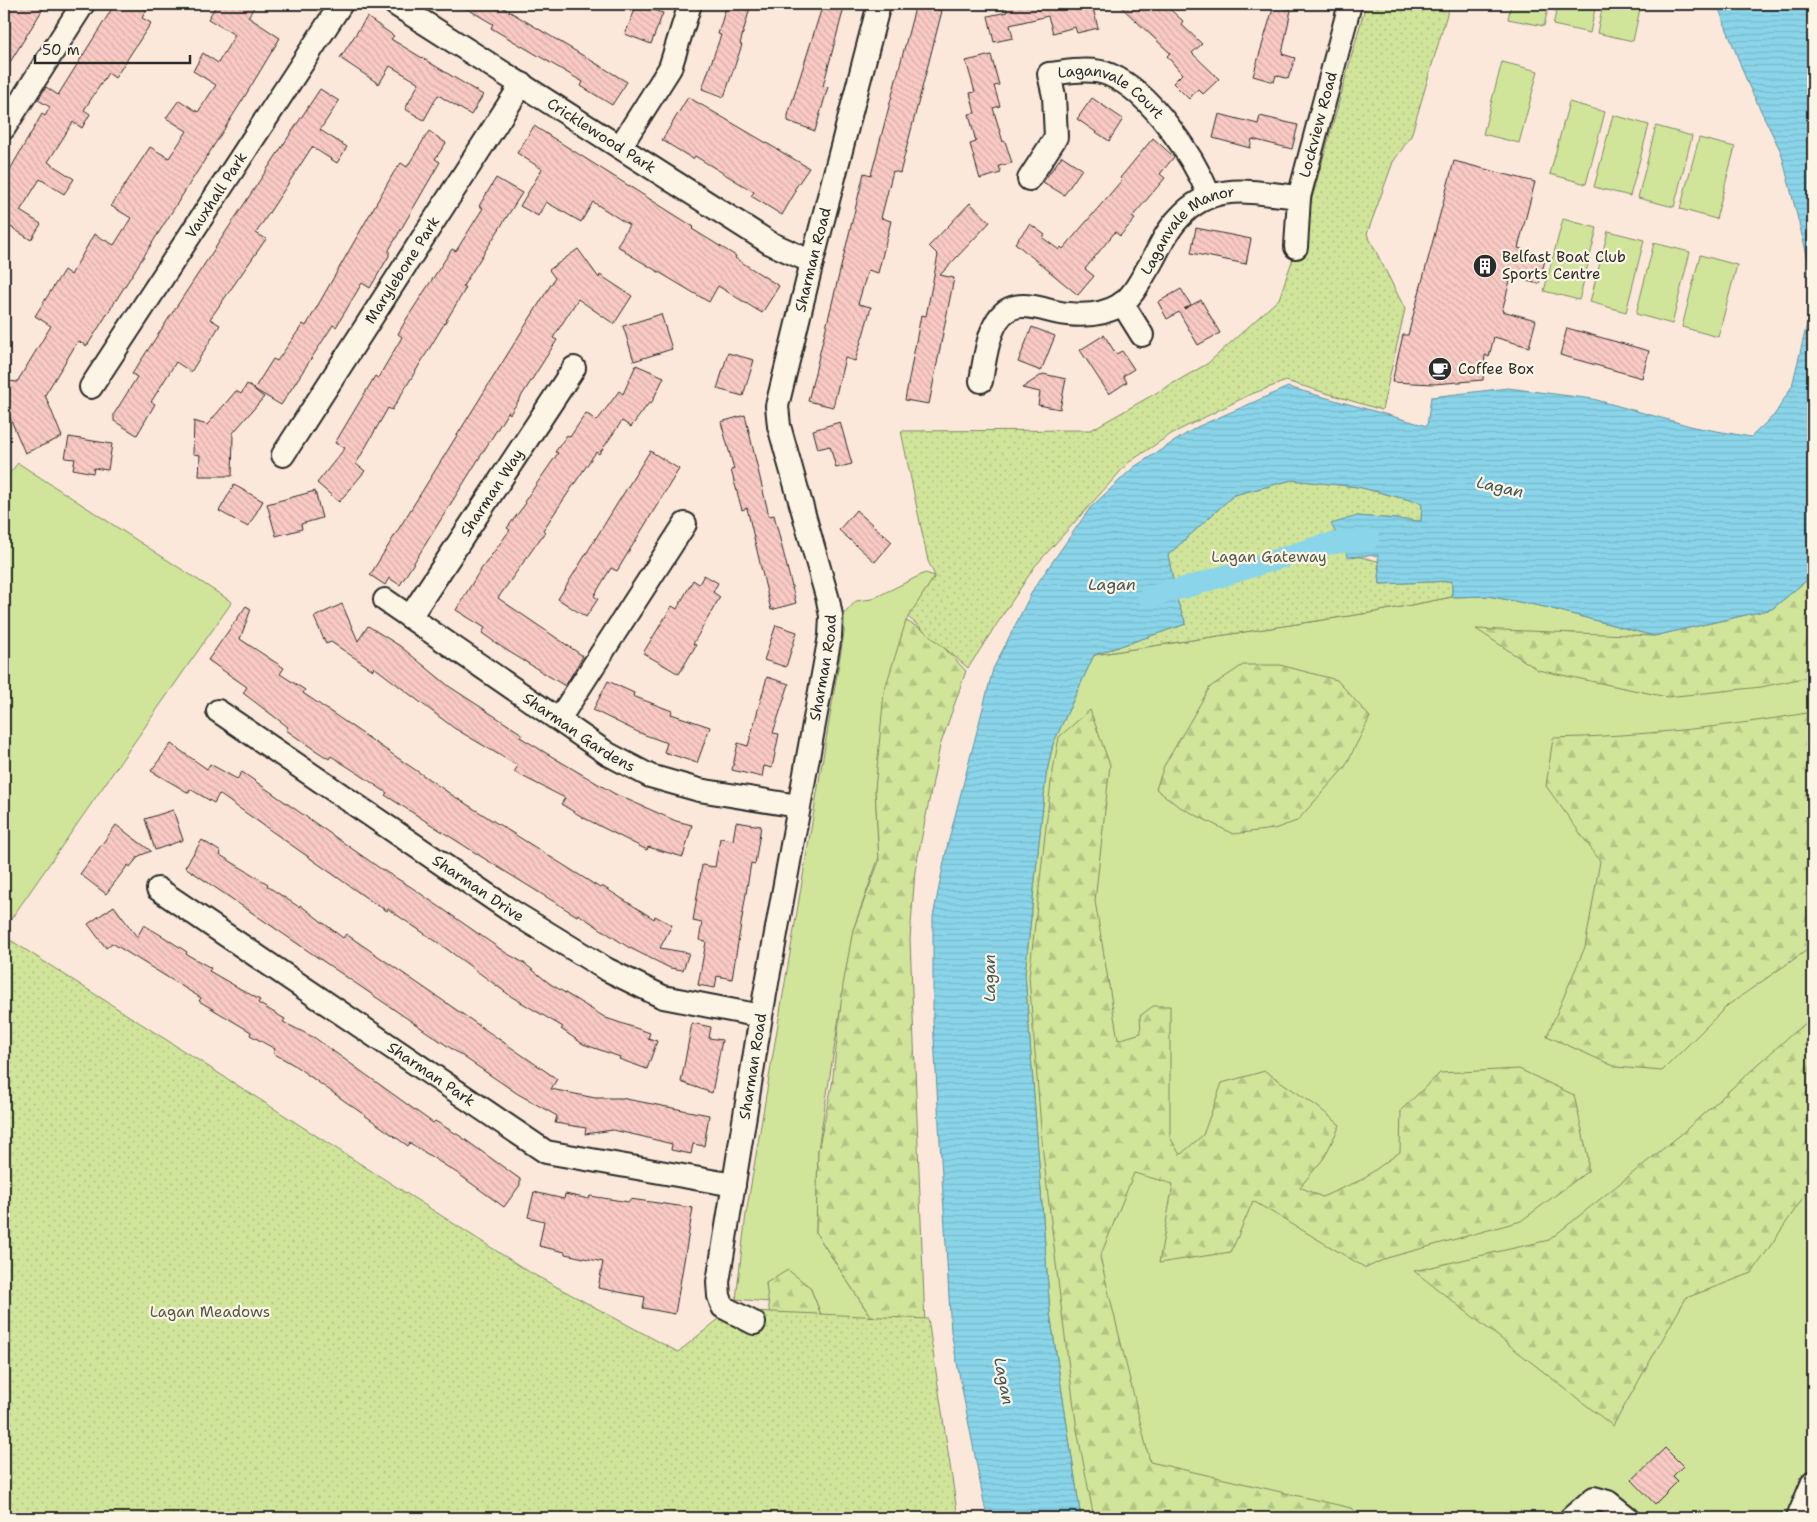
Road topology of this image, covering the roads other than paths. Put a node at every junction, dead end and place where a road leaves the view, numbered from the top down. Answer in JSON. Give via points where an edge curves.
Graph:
{"nodes":[{"id":1,"x":83,"y":4,"type":"edge"},
{"id":2,"x":341,"y":4,"type":"edge"},
{"id":3,"x":395,"y":4,"type":"edge"},
{"id":4,"x":690,"y":4,"type":"edge"},
{"id":5,"x":879,"y":4,"type":"edge"},
{"id":6,"x":1350,"y":4,"type":"edge"},
{"id":7,"x":522,"y":84,"type":"junction"},
{"id":8,"x":4,"y":128,"type":"edge"},
{"id":9,"x":620,"y":147,"type":"junction"},
{"id":10,"x":1030,"y":178,"type":"dead end"},
{"id":11,"x":1209,"y":195,"type":"junction"},
{"id":12,"x":1299,"y":197,"type":"junction"},
{"id":13,"x":1296,"y":247,"type":"dead end"},
{"id":14,"x":812,"y":262,"type":"junction"},
{"id":15,"x":1122,"y":303,"type":"junction"},
{"id":16,"x":1142,"y":335,"type":"dead end"},
{"id":17,"x":574,"y":368,"type":"dead end"},
{"id":18,"x":981,"y":381,"type":"dead end"},
{"id":19,"x":91,"y":387,"type":"dead end"},
{"id":20,"x":284,"y":455,"type":"dead end"},
{"id":21,"x":685,"y":524,"type":"dead end"},
{"id":22,"x":385,"y":600,"type":"dead end"},
{"id":23,"x":410,"y":617,"type":"junction"},
{"id":24,"x":218,"y":711,"type":"dead end"},
{"id":25,"x":560,"y":719,"type":"junction"},
{"id":26,"x":798,"y":806,"type":"junction"},
{"id":27,"x":158,"y":890,"type":"dead end"},
{"id":28,"x":761,"y":1016,"type":"junction"},
{"id":29,"x":734,"y":1185,"type":"junction"},
{"id":30,"x":754,"y":1323,"type":"dead end"},
{"id":31,"x":1813,"y":1482,"type":"edge"},
{"id":32,"x":1571,"y":1518,"type":"edge"},
{"id":33,"x":1628,"y":1518,"type":"edge"},
{"id":34,"x":1798,"y":1518,"type":"edge"}],
"edges":[{"from":1,"to":8,"type":"street"},
{"from":2,"to":19,"type":"street","name":"Vauxhall Park"},
{"from":3,"to":7,"type":"street","name":"Cricklewood Park"},
{"from":4,"to":9,"type":"street","via":[[670,68]]},
{"from":5,"to":14,"type":"street","name":"Sharman Road"},
{"from":6,"to":12,"type":"street","name":"Lockview Road"},
{"from":7,"to":9,"type":"street","name":"Cricklewood Park"},
{"from":7,"to":20,"type":"street","name":"Marylebone Park"},
{"from":9,"to":14,"type":"street","name":"Cricklewood Park","via":[[770,243]]},
{"from":10,"to":11,"type":"street","name":"Laganvale Court","via":[[1056,137],[1054,96],[1049,74],[1089,71],[1109,75],[1144,100],[1186,150]]},
{"from":11,"to":12,"type":"street","name":"Laganvale Manor","via":[[1239,192]]},
{"from":11,"to":15,"type":"street","name":"Laganvale Manor","via":[[1178,218],[1131,296]]},
{"from":12,"to":13,"type":"street","name":"Lockview Road"},
{"from":14,"to":26,"type":"street","name":"Sharman Road","via":[[778,406],[779,426],[831,616]]},
{"from":15,"to":16,"type":"street"},
{"from":15,"to":18,"type":"street","name":"Laganvale Manor","via":[[1102,312],[1086,314],[1067,314],[1033,305],[1010,310],[993,328]]},
{"from":17,"to":23,"type":"street","name":"Sharman Way"},
{"from":21,"to":25,"type":"street"},
{"from":22,"to":23,"type":"street","name":"Sharman Gardens"},
{"from":23,"to":25,"type":"street","name":"Sharman Gardens"},
{"from":24,"to":28,"type":"street","name":"Sharman Drive","via":[[508,910],[606,969],[663,997]]},
{"from":25,"to":26,"type":"street","name":"Sharman Gardens","via":[[608,754],[650,776],[699,790]]},
{"from":26,"to":28,"type":"street","name":"Sharman Road"},
{"from":27,"to":29,"type":"street","name":"Sharman Park","via":[[546,1152]]},
{"from":28,"to":29,"type":"street","name":"Sharman Road"},
{"from":29,"to":30,"type":"street","name":"Sharman Road","via":[[718,1282],[719,1296],[723,1307]]},
{"from":31,"to":34,"type":"street"},
{"from":32,"to":33,"type":"street","via":[[1594,1498],[1608,1502]]}]}
